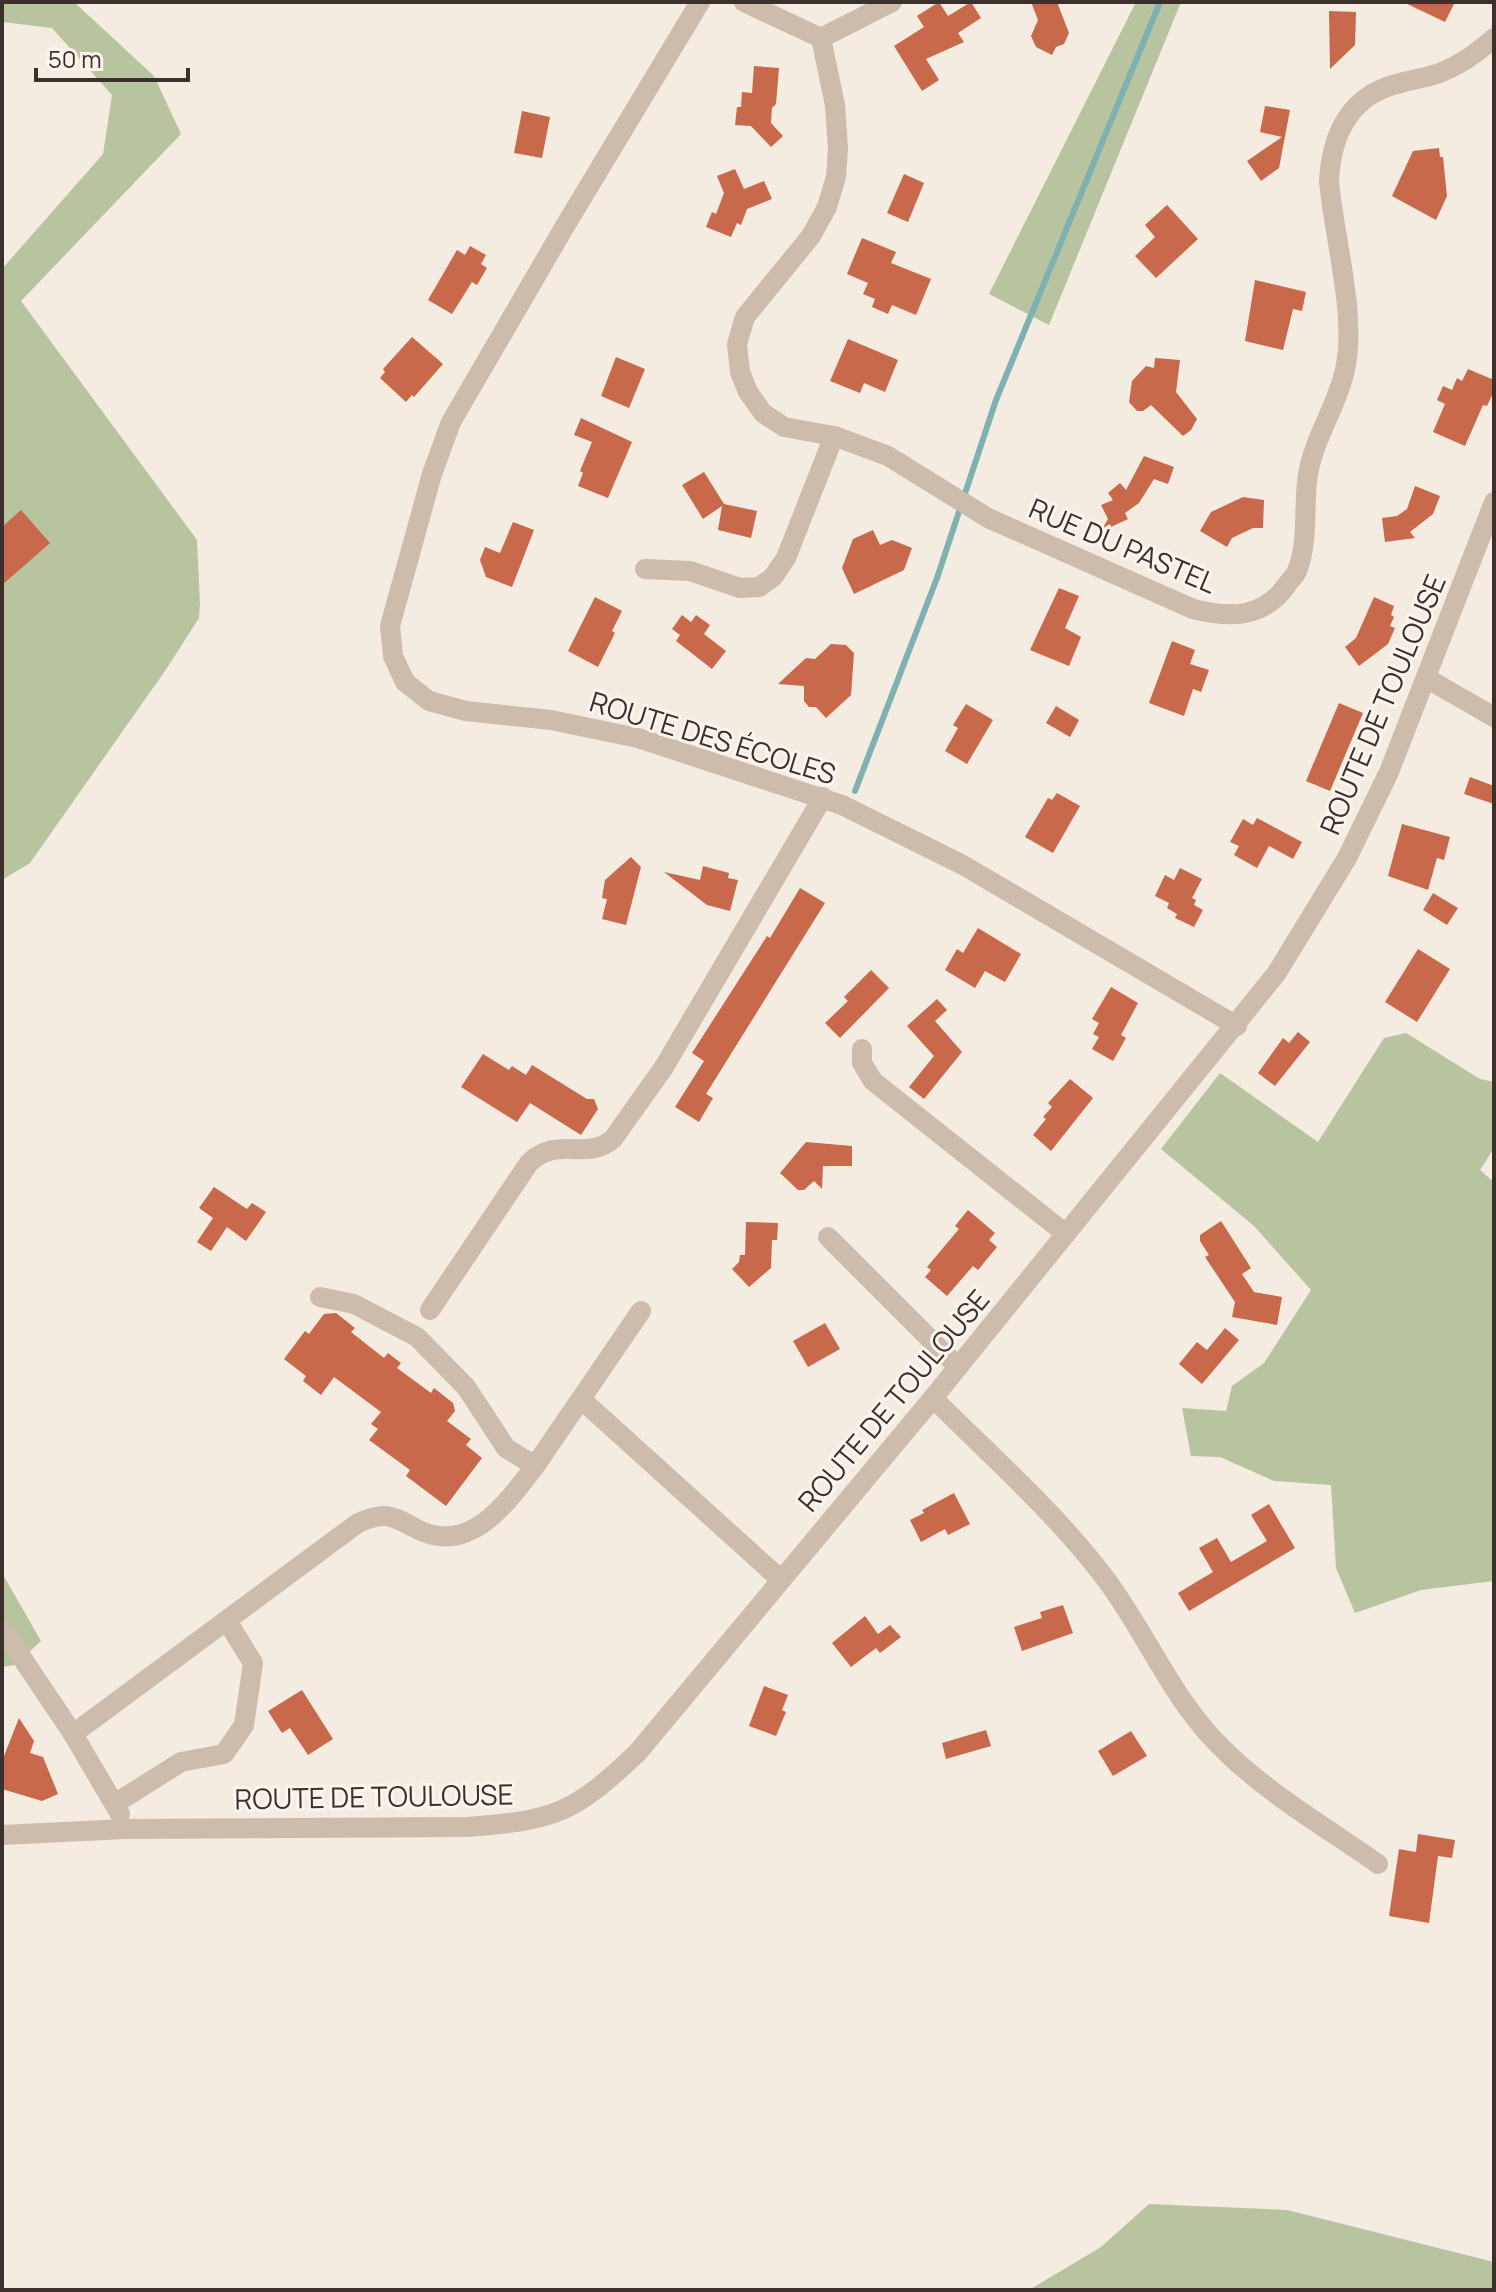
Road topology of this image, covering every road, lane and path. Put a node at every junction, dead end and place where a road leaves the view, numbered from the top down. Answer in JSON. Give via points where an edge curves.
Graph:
{"nodes":[{"id":1,"x":700,"y":2,"type":"edge"},
{"id":2,"x":744,"y":2,"type":"edge"},
{"id":3,"x":892,"y":2,"type":"edge"},
{"id":4,"x":821,"y":38,"type":"junction"},
{"id":5,"x":1494,"y":38,"type":"edge"},
{"id":6,"x":834,"y":436,"type":"junction"},
{"id":7,"x":1494,"y":502,"type":"edge"},
{"id":8,"x":1489,"y":535,"type":"edge"},
{"id":9,"x":645,"y":569,"type":"dead end"},
{"id":10,"x":1426,"y":678,"type":"junction"},
{"id":11,"x":1494,"y":717,"type":"edge"},
{"id":12,"x":823,"y":797,"type":"junction"},
{"id":13,"x":1237,"y":1026,"type":"junction"},
{"id":14,"x":862,"y":1049,"type":"dead end"},
{"id":15,"x":1066,"y":1234,"type":"junction"},
{"id":16,"x":828,"y":1237,"type":"dead end"},
{"id":17,"x":320,"y":1297,"type":"dead end"},
{"id":18,"x":430,"y":1310,"type":"dead end"},
{"id":19,"x":641,"y":1311,"type":"dead end"},
{"id":20,"x":958,"y":1367,"type":"junction"},
{"id":21,"x":933,"y":1398,"type":"junction"},
{"id":22,"x":582,"y":1400,"type":"junction"},
{"id":23,"x":535,"y":1466,"type":"junction"},
{"id":24,"x":780,"y":1579,"type":"junction"},
{"id":25,"x":227,"y":1621,"type":"junction"},
{"id":26,"x":2,"y":1628,"type":"edge"},
{"id":27,"x":73,"y":1734,"type":"junction"},
{"id":28,"x":116,"y":1803,"type":"junction"},
{"id":29,"x":125,"y":1829,"type":"junction"},
{"id":30,"x":2,"y":1835,"type":"edge"},
{"id":31,"x":1378,"y":1864,"type":"dead end"}],
"edges":[{"from":1,"to":12,"type":"street","name":"ROUTE DES ÉCOLES","via":[[451,422],[390,626],[393,656],[405,682],[429,701],[638,738]]},
{"from":2,"to":4,"type":"street"},
{"from":3,"to":4,"type":"street"},
{"from":4,"to":6,"type":"street","name":"RUE DU PASTEL","via":[[835,105],[836,177],[816,226],[745,317],[737,344],[740,372],[763,413],[784,427]]},
{"from":5,"to":6,"type":"street","name":"RUE DU PASTEL","via":[[1441,73],[1367,96],[1337,133],[1329,181],[1349,338],[1345,370],[1308,470],[1297,571],[1264,608],[1240,616],[1193,609],[972,510],[888,456]]},
{"from":6,"to":9,"type":"street","via":[[786,558],[759,587],[740,588],[690,571]]},
{"from":7,"to":8,"type":"street","name":"ROUTE DE TOULOUSE"},
{"from":8,"to":10,"type":"street","name":"ROUTE DE TOULOUSE"},
{"from":10,"to":11,"type":"street"},
{"from":10,"to":13,"type":"street","name":"ROUTE DE TOULOUSE","via":[[1347,858],[1284,962]]},
{"from":12,"to":13,"type":"street","name":"ROUTE DES ÉCOLES","via":[[963,865]]},
{"from":12,"to":18,"type":"street","via":[[664,1067],[613,1139],[602,1148],[540,1152]]},
{"from":13,"to":15,"type":"street","name":"ROUTE DE TOULOUSE"},
{"from":14,"to":15,"type":"street","via":[[862,1063],[873,1081]]},
{"from":15,"to":20,"type":"street","name":"ROUTE DE TOULOUSE"},
{"from":16,"to":20,"type":"street"},
{"from":17,"to":23,"type":"street","via":[[354,1304],[417,1337],[466,1387],[506,1448]]},
{"from":19,"to":22,"type":"street"},
{"from":20,"to":21,"type":"street","name":"ROUTE DE TOULOUSE"},
{"from":21,"to":24,"type":"street","name":"ROUTE DE TOULOUSE"},
{"from":21,"to":31,"type":"street","via":[[1103,1576],[1195,1719],[1219,1745],[1251,1774]]},
{"from":22,"to":23,"type":"street"},
{"from":22,"to":24,"type":"street"},
{"from":23,"to":25,"type":"street","via":[[506,1504],[480,1526],[440,1535],[396,1516],[376,1515]]},
{"from":24,"to":29,"type":"street","name":"ROUTE DE TOULOUSE","via":[[638,1752],[603,1786],[548,1817],[467,1827]]},
{"from":25,"to":27,"type":"street"},
{"from":25,"to":28,"type":"street","via":[[253,1663],[244,1725],[224,1754],[181,1762]]},
{"from":26,"to":27,"type":"street"},
{"from":27,"to":28,"type":"street"},
{"from":28,"to":29,"type":"street"},
{"from":29,"to":30,"type":"street","name":"ROUTE DE TOULOUSE"}]}
